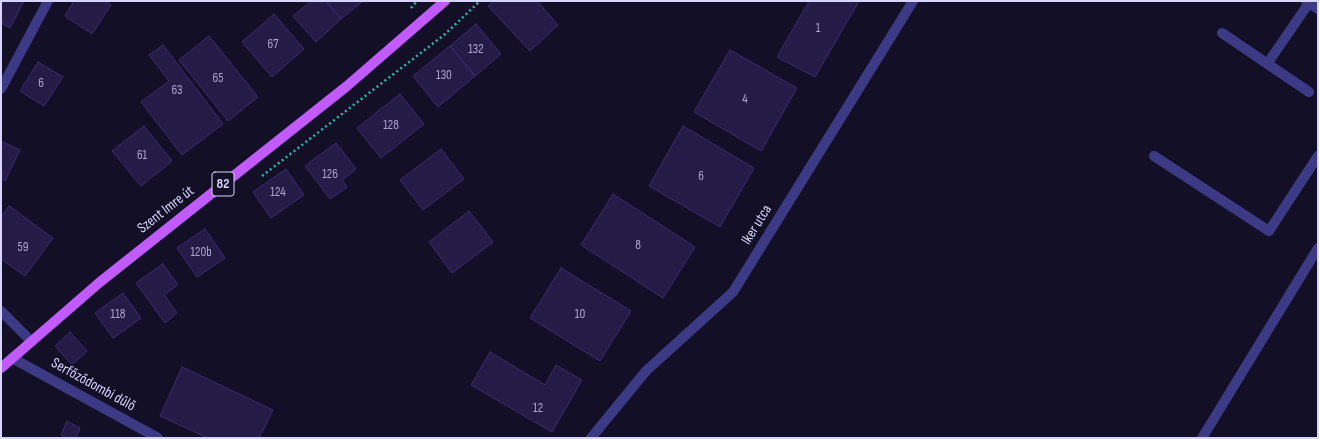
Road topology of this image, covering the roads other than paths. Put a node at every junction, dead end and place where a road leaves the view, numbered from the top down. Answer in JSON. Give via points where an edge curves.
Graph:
{"nodes":[{"id":1,"x":48,"y":1,"type":"edge"},
{"id":2,"x":445,"y":1,"type":"edge"},
{"id":3,"x":913,"y":1,"type":"edge"},
{"id":4,"x":1307,"y":2,"type":"edge"},
{"id":5,"x":1318,"y":9,"type":"edge"},
{"id":6,"x":1222,"y":33,"type":"dead end"},
{"id":7,"x":1267,"y":64,"type":"junction"},
{"id":8,"x":1,"y":89,"type":"edge"},
{"id":9,"x":1309,"y":92,"type":"dead end"},
{"id":10,"x":1154,"y":156,"type":"dead end"},
{"id":11,"x":1318,"y":156,"type":"edge"},
{"id":12,"x":1318,"y":248,"type":"edge"},
{"id":13,"x":1,"y":311,"type":"edge"},
{"id":14,"x":31,"y":341,"type":"junction"},
{"id":15,"x":12,"y":358,"type":"junction"},
{"id":16,"x":1,"y":368,"type":"edge"},
{"id":17,"x":158,"y":438,"type":"edge"},
{"id":18,"x":591,"y":438,"type":"edge"},
{"id":19,"x":1202,"y":438,"type":"edge"}],
"edges":[{"from":1,"to":8,"type":"street"},
{"from":2,"to":14,"type":"main road","name":"Szent Imre út","number":"82","via":[[347,86],[100,282]]},
{"from":3,"to":18,"type":"street","name":"Iker utca","via":[[733,292],[646,371]]},
{"from":4,"to":5,"type":"street"},
{"from":4,"to":7,"type":"street"},
{"from":6,"to":7,"type":"street"},
{"from":7,"to":9,"type":"street"},
{"from":10,"to":11,"type":"street","via":[[1269,231]]},
{"from":12,"to":19,"type":"street"},
{"from":13,"to":14,"type":"street"},
{"from":14,"to":15,"type":"main road","name":"Szent Imre út","number":"82"},
{"from":15,"to":16,"type":"main road","name":"Szent Imre út","number":"82"},
{"from":15,"to":17,"type":"street","name":"Serfőződombi dűlő"}]}
